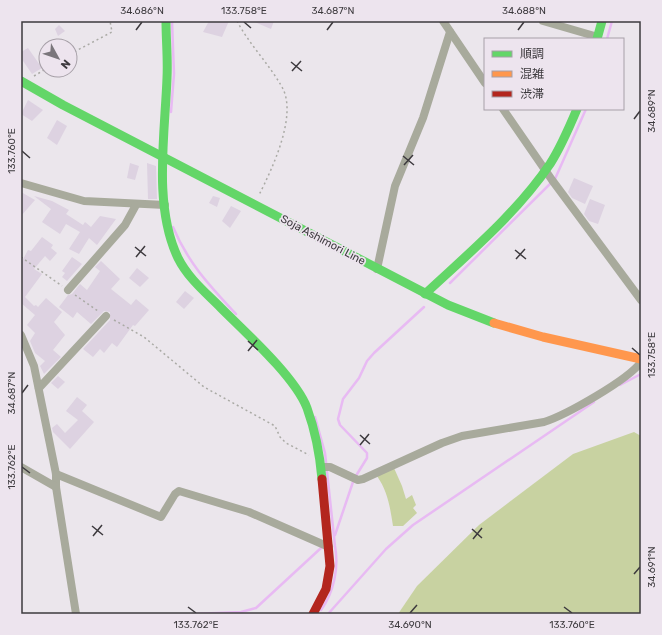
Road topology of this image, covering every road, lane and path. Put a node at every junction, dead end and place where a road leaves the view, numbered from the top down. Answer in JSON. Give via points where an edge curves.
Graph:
{"nodes":[{"id":1,"x":110,"y":21,"type":"edge"},
{"id":2,"x":166,"y":21,"type":"edge"},
{"id":3,"x":237,"y":21,"type":"edge"},
{"id":4,"x":443,"y":21,"type":"edge"},
{"id":5,"x":543,"y":21,"type":"edge"},
{"id":6,"x":602,"y":21,"type":"edge"},
{"id":7,"x":450,"y":32,"type":"junction"},
{"id":8,"x":598,"y":38,"type":"edge"},
{"id":9,"x":78,"y":50,"type":"edge"},
{"id":10,"x":38,"y":74,"type":"edge"},
{"id":11,"x":484,"y":82,"type":"edge"},
{"id":12,"x":22,"y":83,"type":"edge"},
{"id":13,"x":504,"y":110,"type":"edge"},
{"id":14,"x":577,"y":110,"type":"edge"},
{"id":15,"x":163,"y":157,"type":"junction"},
{"id":16,"x":545,"y":170,"type":"junction"},
{"id":17,"x":21,"y":183,"type":"edge"},
{"id":18,"x":136,"y":205,"type":"junction"},
{"id":19,"x":165,"y":205,"type":"junction"},
{"id":20,"x":255,"y":205,"type":"junction"},
{"id":21,"x":21,"y":257,"type":"edge"},
{"id":22,"x":377,"y":269,"type":"junction"},
{"id":23,"x":68,"y":290,"type":"junction"},
{"id":24,"x":425,"y":294,"type":"junction"},
{"id":25,"x":641,"y":300,"type":"edge"},
{"id":26,"x":106,"y":316,"type":"junction"},
{"id":27,"x":21,"y":335,"type":"edge"},
{"id":28,"x":641,"y":359,"type":"edge"},
{"id":29,"x":641,"y":362,"type":"edge"},
{"id":30,"x":39,"y":388,"type":"junction"},
{"id":31,"x":324,"y":465,"type":"junction"},
{"id":32,"x":21,"y":467,"type":"edge"},
{"id":33,"x":56,"y":474,"type":"junction"},
{"id":34,"x":56,"y":487,"type":"junction"},
{"id":35,"x":329,"y":547,"type":"junction"},
{"id":36,"x":76,"y":614,"type":"edge"},
{"id":37,"x":313,"y":614,"type":"edge"}],
"edges":[{"from":1,"to":9,"type":"path","via":[[112,32]]},
{"from":2,"to":15,"type":"street","via":[[167,77]]},
{"from":3,"to":20,"type":"path","via":[[283,88],[287,104],[287,119],[270,172]]},
{"from":4,"to":7,"type":"street"},
{"from":5,"to":8,"type":"street"},
{"from":6,"to":8,"type":"street"},
{"from":7,"to":11,"type":"street"},
{"from":7,"to":22,"type":"street","via":[[423,118],[395,186]]},
{"from":10,"to":12,"type":"path"},
{"from":12,"to":15,"type":"street","name":"Soja Ashimori Line"},
{"from":13,"to":16,"type":"street"},
{"from":14,"to":16,"type":"street","via":[[567,133]]},
{"from":15,"to":19,"type":"street"},
{"from":15,"to":20,"type":"street","name":"Soja Ashimori Line"},
{"from":16,"to":24,"type":"street","via":[[517,205]]},
{"from":16,"to":25,"type":"street"},
{"from":17,"to":18,"type":"street","via":[[84,201]]},
{"from":18,"to":19,"type":"street"},
{"from":18,"to":23,"type":"street","via":[[125,225]]},
{"from":19,"to":31,"type":"street","via":[[168,232],[178,258],[189,276],[293,384],[307,408]]},
{"from":20,"to":22,"type":"street","name":"Soja Ashimori Line"},
{"from":21,"to":23,"type":"path"},
{"from":22,"to":24,"type":"street","name":"Soja Ashimori Line"},
{"from":23,"to":26,"type":"path"},
{"from":24,"to":28,"type":"street","name":"Soja Ashimori Line","via":[[506,328]]},
{"from":26,"to":30,"type":"street"},
{"from":26,"to":31,"type":"path","via":[[144,337],[204,387],[277,427],[280,437],[286,443]]},
{"from":27,"to":30,"type":"street","via":[[34,366]]},
{"from":29,"to":31,"type":"street","via":[[636,370],[617,383],[556,418],[544,422],[462,436],[355,479]]},
{"from":30,"to":33,"type":"street"},
{"from":31,"to":35,"type":"street"},
{"from":32,"to":34,"type":"street"},
{"from":33,"to":34,"type":"street"},
{"from":33,"to":35,"type":"street","via":[[161,517],[179,491],[249,512]]},
{"from":34,"to":36,"type":"street"},
{"from":35,"to":37,"type":"street","via":[[330,566],[326,589]]}]}
